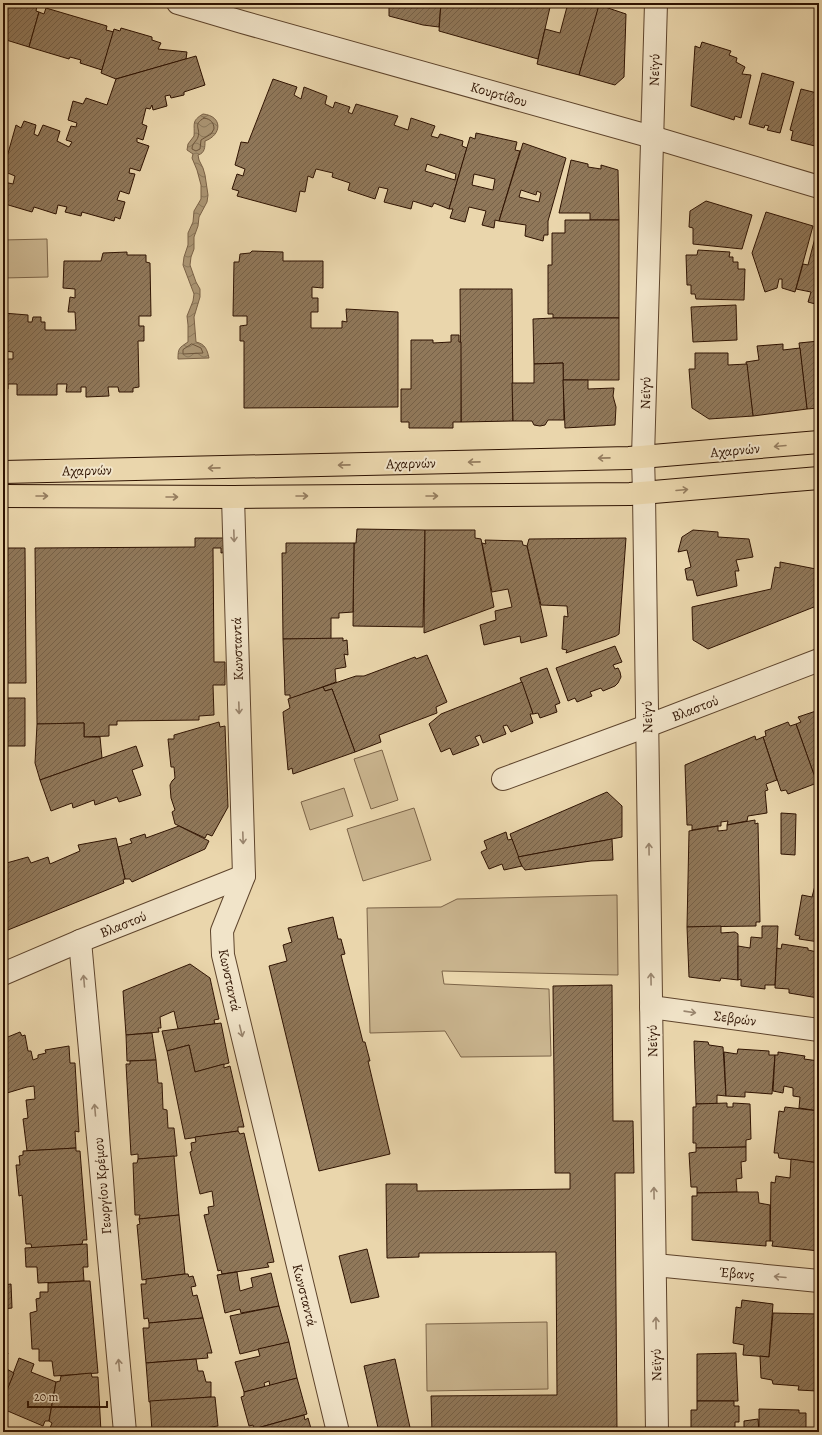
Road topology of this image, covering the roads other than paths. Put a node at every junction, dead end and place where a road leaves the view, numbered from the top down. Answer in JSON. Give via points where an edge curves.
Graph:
{"nodes":[{"id":1,"x":178,"y":3,"type":"edge"},
{"id":2,"x":656,"y":3,"type":"edge"},
{"id":3,"x":652,"y":137,"type":"junction"},
{"id":4,"x":819,"y":187,"type":"edge"},
{"id":5,"x":819,"y":442,"type":"edge"},
{"id":6,"x":643,"y":457,"type":"junction"},
{"id":7,"x":3,"y":472,"type":"edge"},
{"id":8,"x":819,"y":478,"type":"edge"},
{"id":9,"x":644,"y":494,"type":"junction"},
{"id":10,"x":3,"y":496,"type":"edge"},
{"id":11,"x":233,"y":497,"type":"junction"},
{"id":12,"x":819,"y":660,"type":"edge"},
{"id":13,"x":647,"y":726,"type":"junction"},
{"id":14,"x":503,"y":779,"type":"dead end"},
{"id":15,"x":244,"y":876,"type":"junction"},
{"id":16,"x":80,"y":941,"type":"junction"},
{"id":17,"x":3,"y":974,"type":"edge"},
{"id":18,"x":651,"y":1007,"type":"junction"},
{"id":19,"x":819,"y":1030,"type":"edge"},
{"id":20,"x":655,"y":1266,"type":"junction"},
{"id":21,"x":819,"y":1281,"type":"edge"},
{"id":22,"x":125,"y":1432,"type":"edge"},
{"id":23,"x":338,"y":1432,"type":"edge"},
{"id":24,"x":657,"y":1432,"type":"edge"}],
"edges":[{"from":1,"to":3,"type":"street","name":"Κουρτίδου"},
{"from":2,"to":3,"type":"street","name":"Νεϊγύ"},
{"from":3,"to":4,"type":"street","name":"Κουρτίδου"},
{"from":3,"to":6,"type":"street","name":"Νεϊγύ"},
{"from":5,"to":6,"type":"main road","name":"Αχαρνών","one_way":true},
{"from":6,"to":7,"type":"main road","name":"Αχαρνών","one_way":true},
{"from":6,"to":9,"type":"street","name":"Νεϊγύ"},
{"from":9,"to":8,"type":"main road","name":"Αχαρνών","one_way":true},
{"from":11,"to":9,"type":"main road","name":"Αχαρνών","one_way":true},
{"from":9,"to":13,"type":"street","name":"Νεϊγύ"},
{"from":10,"to":11,"type":"main road","name":"Αχαρνών","one_way":true},
{"from":11,"to":15,"type":"street","name":"Κωνσταντά","one_way":true},
{"from":12,"to":13,"type":"street","name":"Βλαστού"},
{"from":13,"to":14,"type":"street","name":"Βλαστού"},
{"from":18,"to":13,"type":"street","name":"Νεϊγύ","one_way":true},
{"from":15,"to":16,"type":"street","name":"Βλαστού"},
{"from":15,"to":23,"type":"street","name":"Κωνσταντά","one_way":true,"via":[[222,931],[223,955]]},
{"from":16,"to":17,"type":"street","name":"Βλαστού"},
{"from":22,"to":16,"type":"street","name":"Γεωργίου Κρέμου","one_way":true},
{"from":18,"to":19,"type":"street","name":"Σεβρών","one_way":true},
{"from":20,"to":18,"type":"street","name":"Νεϊγύ","one_way":true},
{"from":21,"to":20,"type":"street","name":"Έβανς","one_way":true},
{"from":24,"to":20,"type":"street","name":"Νεϊγύ","one_way":true}]}
